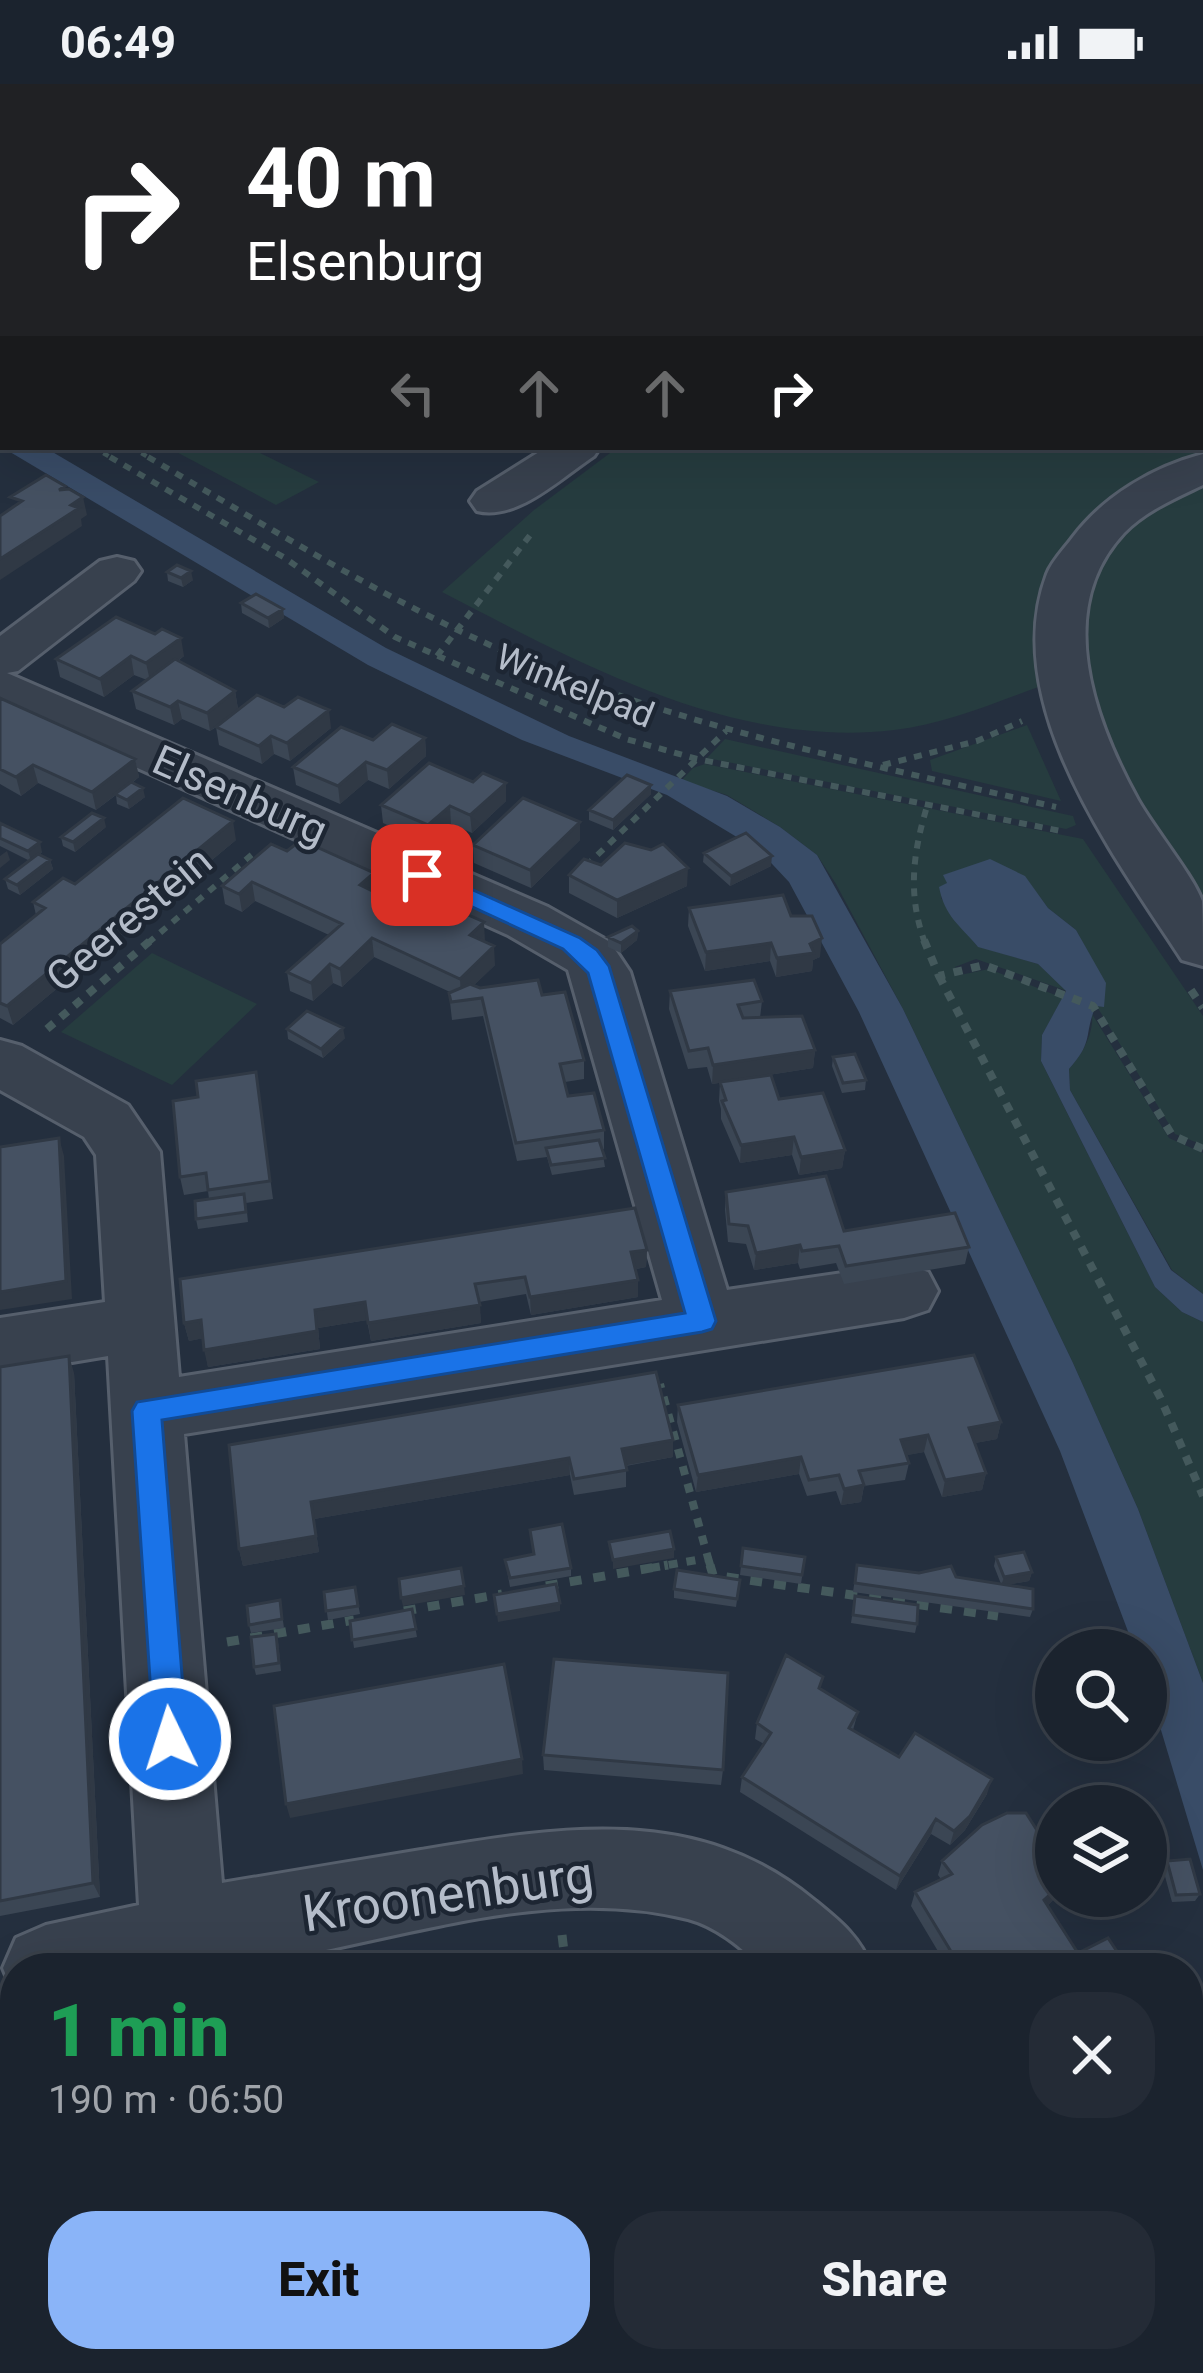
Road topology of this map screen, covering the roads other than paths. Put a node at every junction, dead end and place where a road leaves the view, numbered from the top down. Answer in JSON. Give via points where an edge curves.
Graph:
{"nodes":[{"id":1,"x":573,"y":450,"type":"edge"},
{"id":2,"x":1203,"y":468,"type":"edge"},
{"id":3,"x":493,"y":501,"type":"dead end"},
{"id":4,"x":117,"y":571,"type":"dead end"},
{"id":5,"x":0,"y":660,"type":"edge"},
{"id":6,"x":0,"y":687,"type":"edge"},
{"id":7,"x":1203,"y":946,"type":"edge"},
{"id":8,"x":3,"y":1064,"type":"edge"},
{"id":9,"x":904,"y":1291,"type":"dead end"},
{"id":10,"x":140,"y":1324,"type":"junction"},
{"id":11,"x":674,"y":1326,"type":"junction"},
{"id":12,"x":0,"y":1346,"type":"edge"},
{"id":13,"x":147,"y":1411,"type":"junction"},
{"id":14,"x":170,"y":1934,"type":"junction"},
{"id":15,"x":129,"y":1953,"type":"edge"},
{"id":16,"x":811,"y":1953,"type":"edge"}],
"edges":[{"from":1,"to":3,"type":"street"},
{"from":2,"to":7,"type":"street","via":[[1121,512],[1081,557],[1064,614],[1067,688],[1096,829]]},
{"from":4,"to":5,"type":"street"},
{"from":6,"to":11,"type":"street","name":"Elsenburg","via":[[528,921],[589,956],[600,972]]},
{"from":8,"to":10,"type":"street","via":[[106,1121],[128,1151]]},
{"from":9,"to":11,"type":"street"},
{"from":10,"to":12,"type":"street"},
{"from":10,"to":13,"type":"street"},
{"from":11,"to":13,"type":"street"},
{"from":13,"to":14,"type":"street","via":[[182,1911]]},
{"from":14,"to":15,"type":"street","name":"Kroonenburg","via":[[157,1948]]},
{"from":14,"to":16,"type":"street","name":"Kroonenburg","via":[[554,1868],[628,1870],[694,1879],[755,1906]]}]}
